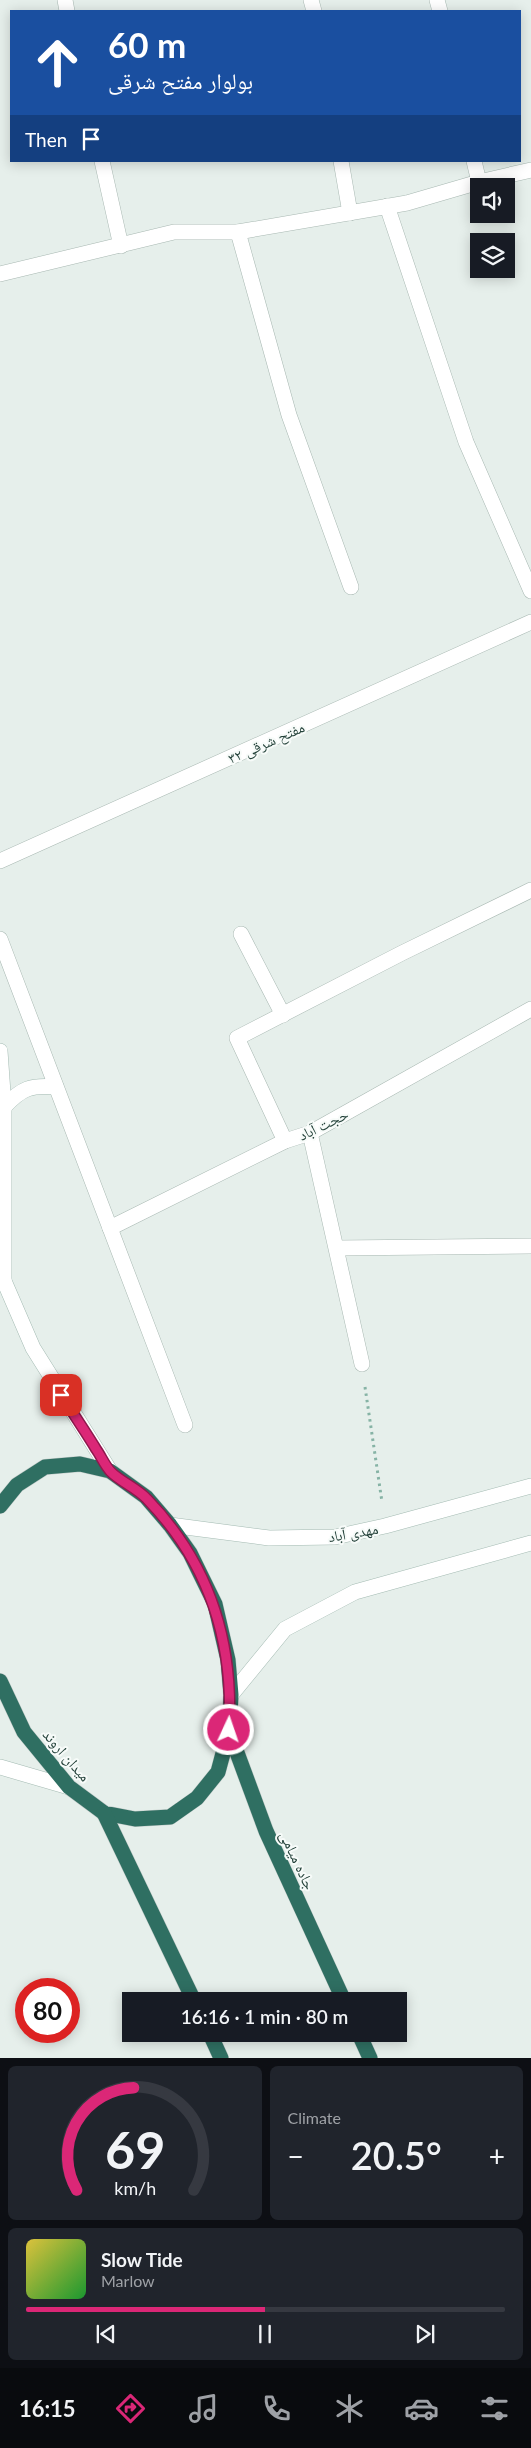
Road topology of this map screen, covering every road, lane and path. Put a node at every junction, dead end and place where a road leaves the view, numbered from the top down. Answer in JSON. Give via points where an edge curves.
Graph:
{"nodes":[{"id":1,"x":102,"y":162,"type":"edge"},
{"id":2,"x":341,"y":162,"type":"edge"},
{"id":3,"x":474,"y":162,"type":"edge"},
{"id":4,"x":531,"y":170,"type":"edge"},
{"id":5,"x":478,"y":178,"type":"edge"},
{"id":6,"x":496,"y":178,"type":"edge"},
{"id":7,"x":470,"y":185,"type":"edge"},
{"id":8,"x":387,"y":206,"type":"junction"},
{"id":9,"x":350,"y":213,"type":"junction"},
{"id":10,"x":238,"y":232,"type":"junction"},
{"id":11,"x":122,"y":246,"type":"junction"},
{"id":12,"x":0,"y":274,"type":"edge"},
{"id":13,"x":352,"y":587,"type":"dead end"},
{"id":14,"x":531,"y":592,"type":"edge"},
{"id":15,"x":531,"y":622,"type":"edge"},
{"id":16,"x":0,"y":860,"type":"edge"},
{"id":17,"x":531,"y":890,"type":"edge"},
{"id":18,"x":241,"y":934,"type":"dead end"},
{"id":19,"x":0,"y":939,"type":"edge"},
{"id":20,"x":531,"y":1009,"type":"edge"},
{"id":21,"x":283,"y":1015,"type":"junction"},
{"id":22,"x":0,"y":1051,"type":"edge"},
{"id":23,"x":56,"y":1087,"type":"junction"},
{"id":24,"x":4,"y":1107,"type":"junction"},
{"id":25,"x":310,"y":1133,"type":"junction"},
{"id":26,"x":285,"y":1141,"type":"junction"},
{"id":27,"x":110,"y":1228,"type":"junction"},
{"id":28,"x":531,"y":1246,"type":"edge"},
{"id":29,"x":336,"y":1248,"type":"junction"},
{"id":30,"x":2,"y":1278,"type":"edge"},
{"id":31,"x":362,"y":1364,"type":"joint"},
{"id":32,"x":185,"y":1425,"type":"dead end"},
{"id":33,"x":110,"y":1471,"type":"junction"},
{"id":34,"x":531,"y":1486,"type":"edge"},
{"id":35,"x":0,"y":1506,"type":"edge"},
{"id":36,"x":170,"y":1524,"type":"junction"},
{"id":37,"x":385,"y":1526,"type":"junction"},
{"id":38,"x":531,"y":1543,"type":"edge"},
{"id":39,"x":0,"y":1681,"type":"edge"},
{"id":40,"x":231,"y":1695,"type":"junction"},
{"id":41,"x":229,"y":1730,"type":"junction"},
{"id":42,"x":0,"y":1767,"type":"edge"},
{"id":43,"x":68,"y":1787,"type":"junction"},
{"id":44,"x":104,"y":1813,"type":"junction"},
{"id":45,"x":190,"y":1992,"type":"edge"},
{"id":46,"x":340,"y":1992,"type":"edge"},
{"id":47,"x":214,"y":2042,"type":"edge"},
{"id":48,"x":363,"y":2042,"type":"edge"},
{"id":49,"x":221,"y":2058,"type":"edge"},
{"id":50,"x":370,"y":2058,"type":"edge"}],
"edges":[{"from":1,"to":11,"type":"street"},
{"from":2,"to":9,"type":"street"},
{"from":3,"to":5,"type":"street"},
{"from":4,"to":6,"type":"street"},
{"from":7,"to":8,"type":"street"},
{"from":8,"to":9,"type":"street"},
{"from":8,"to":14,"type":"street","via":[[466,442]]},
{"from":9,"to":10,"type":"street"},
{"from":10,"to":11,"type":"street","via":[[174,232]]},
{"from":10,"to":13,"type":"street","via":[[289,415]]},
{"from":11,"to":12,"type":"street"},
{"from":15,"to":16,"type":"street","name":"مفتح شرقی ۳۲"},
{"from":17,"to":21,"type":"street"},
{"from":18,"to":21,"type":"street"},
{"from":19,"to":23,"type":"street"},
{"from":20,"to":25,"type":"street","name":"حجت آباد"},
{"from":21,"to":26,"type":"street","via":[[237,1038]]},
{"from":22,"to":24,"type":"street"},
{"from":23,"to":24,"type":"street","via":[[36,1085],[18,1093]]},
{"from":23,"to":27,"type":"street"},
{"from":24,"to":30,"type":"street"},
{"from":25,"to":26,"type":"street","name":"حجت آباد"},
{"from":25,"to":29,"type":"street"},
{"from":26,"to":27,"type":"street","name":"حجت آباد"},
{"from":27,"to":32,"type":"street"},
{"from":28,"to":29,"type":"street"},
{"from":29,"to":31,"type":"street"},
{"from":30,"to":33,"type":"street","via":[[33,1348]]},
{"from":31,"to":37,"type":"path"},
{"from":33,"to":35,"type":"highway","name":"میدان اروند","via":[[80,1464],[45,1467],[17,1485]]},
{"from":33,"to":36,"type":"highway","name":"میدان اروند","via":[[146,1497]]},
{"from":34,"to":37,"type":"street","name":"مهدی آباد"},
{"from":36,"to":37,"type":"street","name":"مهدی آباد","via":[[269,1538],[334,1537]]},
{"from":36,"to":40,"type":"highway","name":"میدان اروند","via":[[190,1552],[215,1604],[228,1660]]},
{"from":38,"to":40,"type":"street","via":[[355,1592],[285,1630]]},
{"from":39,"to":43,"type":"highway","name":"میدان اروند","via":[[24,1732]]},
{"from":40,"to":41,"type":"highway","name":"میدان اروند"},
{"from":41,"to":44,"type":"highway","name":"میدان اروند","via":[[218,1772],[197,1798],[170,1817],[135,1819]]},
{"from":41,"to":46,"type":"highway","name":"جاده میامی","via":[[266,1831]]},
{"from":42,"to":43,"type":"street"},
{"from":43,"to":44,"type":"highway","name":"میدان اروند"},
{"from":44,"to":45,"type":"highway"},
{"from":47,"to":49,"type":"highway"},
{"from":48,"to":50,"type":"highway"}]}
